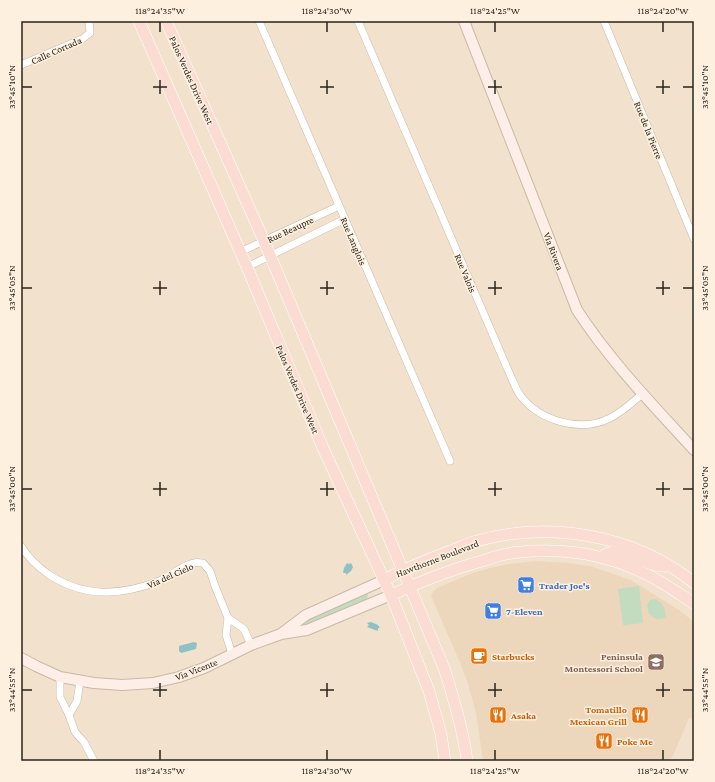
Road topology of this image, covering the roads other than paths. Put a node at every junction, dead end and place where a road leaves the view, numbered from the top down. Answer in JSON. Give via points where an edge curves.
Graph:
{"nodes":[{"id":1,"x":89,"y":21,"type":"edge"},
{"id":2,"x":139,"y":21,"type":"edge"},
{"id":3,"x":166,"y":21,"type":"edge"},
{"id":4,"x":259,"y":21,"type":"edge"},
{"id":5,"x":358,"y":21,"type":"edge"},
{"id":6,"x":464,"y":21,"type":"edge"},
{"id":7,"x":604,"y":21,"type":"edge"},
{"id":8,"x":21,"y":65,"type":"edge"},
{"id":9,"x":339,"y":206,"type":"junction"},
{"id":10,"x":344,"y":219,"type":"junction"},
{"id":11,"x":694,"y":239,"type":"edge"},
{"id":12,"x":264,"y":241,"type":"junction"},
{"id":13,"x":240,"y":252,"type":"junction"},
{"id":14,"x":270,"y":255,"type":"junction"},
{"id":15,"x":247,"y":266,"type":"junction"},
{"id":16,"x":642,"y":394,"type":"junction"},
{"id":17,"x":694,"y":450,"type":"edge"},
{"id":18,"x":450,"y":461,"type":"dead end"},
{"id":19,"x":21,"y":546,"type":"edge"},
{"id":20,"x":602,"y":557,"type":"junction"},
{"id":21,"x":670,"y":566,"type":"junction"},
{"id":22,"x":403,"y":570,"type":"junction"},
{"id":23,"x":384,"y":580,"type":"junction"},
{"id":24,"x":694,"y":583,"type":"edge"},
{"id":25,"x":410,"y":586,"type":"junction"},
{"id":26,"x":391,"y":595,"type":"junction"},
{"id":27,"x":694,"y":604,"type":"edge"},
{"id":28,"x":228,"y":618,"type":"junction"},
{"id":29,"x":281,"y":634,"type":"junction"},
{"id":30,"x":251,"y":645,"type":"junction"},
{"id":31,"x":232,"y":654,"type":"junction"},
{"id":32,"x":21,"y":658,"type":"edge"},
{"id":33,"x":60,"y":677,"type":"junction"},
{"id":34,"x":80,"y":681,"type":"junction"},
{"id":35,"x":69,"y":715,"type":"junction"},
{"id":36,"x":94,"y":761,"type":"edge"},
{"id":37,"x":445,"y":761,"type":"edge"},
{"id":38,"x":467,"y":761,"type":"edge"}],
"edges":[{"from":1,"to":8,"type":"street","name":"Calle Cortada","via":[[90,33],[82,39]]},
{"from":2,"to":13,"type":"main road","name":"Palos Verdes Drive West"},
{"from":3,"to":12,"type":"main road","name":"Palos Verdes Drive West"},
{"from":4,"to":9,"type":"street","name":"Rue Langlois"},
{"from":5,"to":16,"type":"street","name":"Rue Valois","via":[[521,395],[537,411],[552,419],[579,424],[609,419]]},
{"from":6,"to":16,"type":"street","name":"Via Rivera","via":[[577,310]]},
{"from":7,"to":11,"type":"street","name":"Rue de la Pierre"},
{"from":9,"to":10,"type":"street","name":"Rue Langlois"},
{"from":9,"to":12,"type":"street","name":"Rue Beaupre"},
{"from":10,"to":14,"type":"street","name":"Rue Beaupre"},
{"from":10,"to":18,"type":"street","name":"Rue Langlois"},
{"from":12,"to":13,"type":"street","name":"Rue Beaupre"},
{"from":12,"to":14,"type":"main road","name":"Palos Verdes Drive West"},
{"from":13,"to":15,"type":"main road","name":"Palos Verdes Drive West"},
{"from":14,"to":15,"type":"street","name":"Rue Beaupre"},
{"from":14,"to":22,"type":"main road","name":"Palos Verdes Drive West"},
{"from":15,"to":23,"type":"main road","name":"Palos Verdes Drive West","via":[[323,448]]},
{"from":16,"to":17,"type":"street","name":"Via Rivera"},
{"from":19,"to":28,"type":"street","name":"Via del Cielo","via":[[36,565],[60,582],[92,591],[124,592],[161,580],[193,563],[203,563],[210,571]]},
{"from":20,"to":21,"type":"main road","via":[[608,552],[616,552],[657,567]]},
{"from":20,"to":25,"type":"main road","name":"Hawthorne Boulevard","via":[[566,551],[520,552],[470,564]]},
{"from":20,"to":27,"type":"main road","name":"Hawthorne Boulevard","via":[[655,578]]},
{"from":21,"to":22,"type":"main road","name":"Hawthorne Boulevard","via":[[627,546],[598,537],[564,532],[532,532],[473,542]]},
{"from":21,"to":24,"type":"main road","name":"Hawthorne Boulevard"},
{"from":22,"to":23,"type":"main road","name":"Hawthorne Boulevard"},
{"from":22,"to":25,"type":"main road","name":"Palos Verdes Drive West"},
{"from":23,"to":26,"type":"main road","name":"Palos Verdes Drive West"},
{"from":23,"to":29,"type":"street","name":"Via Vicente","via":[[306,615]]},
{"from":25,"to":26,"type":"main road","name":"Hawthorne Boulevard"},
{"from":25,"to":38,"type":"main road","name":"Palos Verdes Drive West","via":[[444,668],[465,740]]},
{"from":26,"to":29,"type":"street","name":"Via Vicente","via":[[307,630]]},
{"from":26,"to":37,"type":"main road","name":"Palos Verdes Drive West","via":[[429,691],[441,734]]},
{"from":28,"to":30,"type":"street","via":[[244,628]]},
{"from":28,"to":31,"type":"street","name":"Via del Cielo","via":[[226,635]]},
{"from":29,"to":30,"type":"street","name":"Via Vicente"},
{"from":30,"to":31,"type":"street","name":"Via Vicente"},
{"from":31,"to":34,"type":"street","name":"Via Vicente","via":[[204,668],[153,683],[122,685]]},
{"from":32,"to":33,"type":"street","name":"Via Vicente"},
{"from":33,"to":34,"type":"street","name":"Via Vicente"},
{"from":33,"to":35,"type":"street","via":[[60,697]]},
{"from":34,"to":35,"type":"street","via":[[77,701]]},
{"from":35,"to":36,"type":"street","via":[[75,732],[84,742]]}]}
